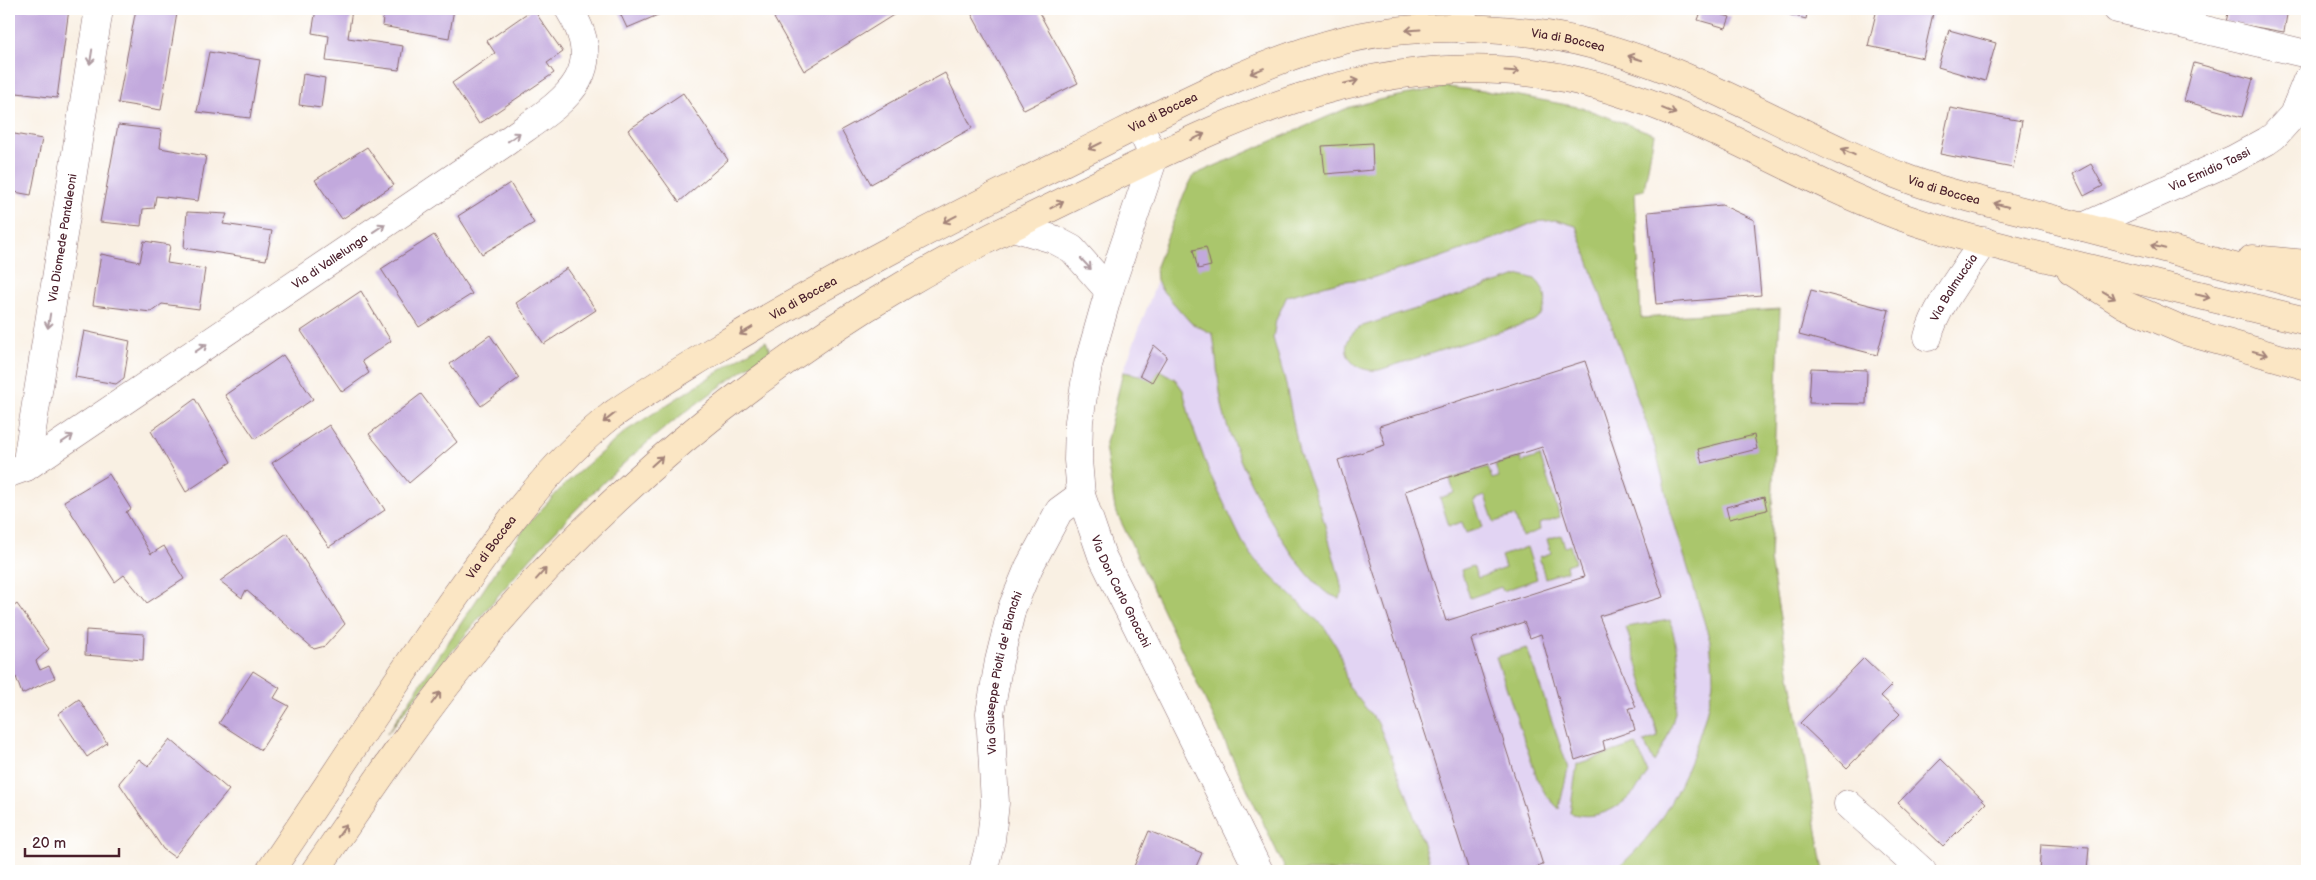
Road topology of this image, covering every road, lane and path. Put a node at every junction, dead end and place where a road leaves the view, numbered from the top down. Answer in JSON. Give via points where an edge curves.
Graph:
{"nodes":[{"id":1,"x":99,"y":9,"type":"edge"},
{"id":2,"x":569,"y":9,"type":"edge"},
{"id":3,"x":2117,"y":9,"type":"edge"},
{"id":4,"x":1462,"y":19,"type":"edge"},
{"id":5,"x":2307,"y":54,"type":"edge"},
{"id":6,"x":2307,"y":80,"type":"edge"},
{"id":7,"x":1139,"y":125,"type":"junction"},
{"id":8,"x":1154,"y":157,"type":"junction"},
{"id":9,"x":1013,"y":227,"type":"junction"},
{"id":10,"x":2083,"y":227,"type":"junction"},
{"id":11,"x":1984,"y":242,"type":"junction"},
{"id":12,"x":2205,"y":258,"type":"junction"},
{"id":13,"x":2053,"y":260,"type":"junction"},
{"id":14,"x":2307,"y":264,"type":"edge"},
{"id":15,"x":2307,"y":287,"type":"edge"},
{"id":16,"x":1109,"y":291,"type":"junction"},
{"id":17,"x":2307,"y":321,"type":"edge"},
{"id":18,"x":1928,"y":337,"type":"dead end"},
{"id":19,"x":2307,"y":366,"type":"edge"},
{"id":20,"x":17,"y":470,"type":"edge"},
{"id":21,"x":1081,"y":495,"type":"junction"},
{"id":22,"x":1848,"y":804,"type":"dead end"},
{"id":23,"x":270,"y":871,"type":"edge"},
{"id":24,"x":315,"y":871,"type":"edge"},
{"id":25,"x":983,"y":871,"type":"edge"},
{"id":26,"x":1259,"y":871,"type":"edge"},
{"id":27,"x":1922,"y":871,"type":"edge"}],
"edges":[{"from":1,"to":20,"type":"street","name":"Via Diomede Pantaleoni","one_way":true},
{"from":20,"to":2,"type":"street","name":"Via di Vallelunga","one_way":true,"via":[[506,142],[565,99],[580,77],[584,56],[583,36]]},
{"from":3,"to":5,"type":"street"},
{"from":4,"to":7,"type":"main road","name":"Via di Boccea","one_way":true,"via":[[1332,44],[1246,75]]},
{"from":10,"to":4,"type":"main road","name":"Via di Boccea","one_way":true,"via":[[1912,180],[1649,62],[1561,37]]},
{"from":6,"to":10,"type":"street","name":"Via Emidio Tassi","via":[[2292,115],[2267,141]]},
{"from":7,"to":8,"type":"street"},
{"from":7,"to":23,"type":"main road","name":"Via di Boccea","one_way":true,"via":[[859,266],[632,401],[596,428],[548,475],[510,520],[390,691]]},
{"from":9,"to":8,"type":"main road","one_way":true},
{"from":8,"to":11,"type":"main road","one_way":true,"via":[[1247,116],[1366,78],[1440,69],[1523,72],[1622,92],[1687,118],[1875,206]]},
{"from":8,"to":16,"type":"street","name":"Via Don Carlo Gnocchi"},
{"from":9,"to":16,"type":"street","one_way":true,"via":[[1053,239],[1072,249]]},
{"from":24,"to":9,"type":"main road","one_way":true,"via":[[421,719],[470,656],[546,569],[658,460],[724,405],[836,327],[910,280]]},
{"from":12,"to":10,"type":"main road","name":"Via di Boccea","one_way":true},
{"from":11,"to":13,"type":"main road"},
{"from":11,"to":18,"type":"street","name":"Via Balmuccia","via":[[1930,327]]},
{"from":12,"to":14,"type":"main road"},
{"from":12,"to":15,"type":"main road","name":"Via di Boccea"},
{"from":13,"to":17,"type":"main road","one_way":true},
{"from":13,"to":19,"type":"main road","one_way":true,"via":[[2124,305],[2185,331]]},
{"from":16,"to":21,"type":"street","name":"Via Don Carlo Gnocchi","via":[[1081,402],[1078,460]]},
{"from":21,"to":25,"type":"street","name":"Via Giuseppe Piolti de' Bianchi","via":[[1059,510],[1012,608],[990,713],[994,810]]},
{"from":21,"to":26,"type":"street","name":"Via Don Carlo Gnocchi","via":[[1102,556]]},
{"from":22,"to":27,"type":"street"}]}
